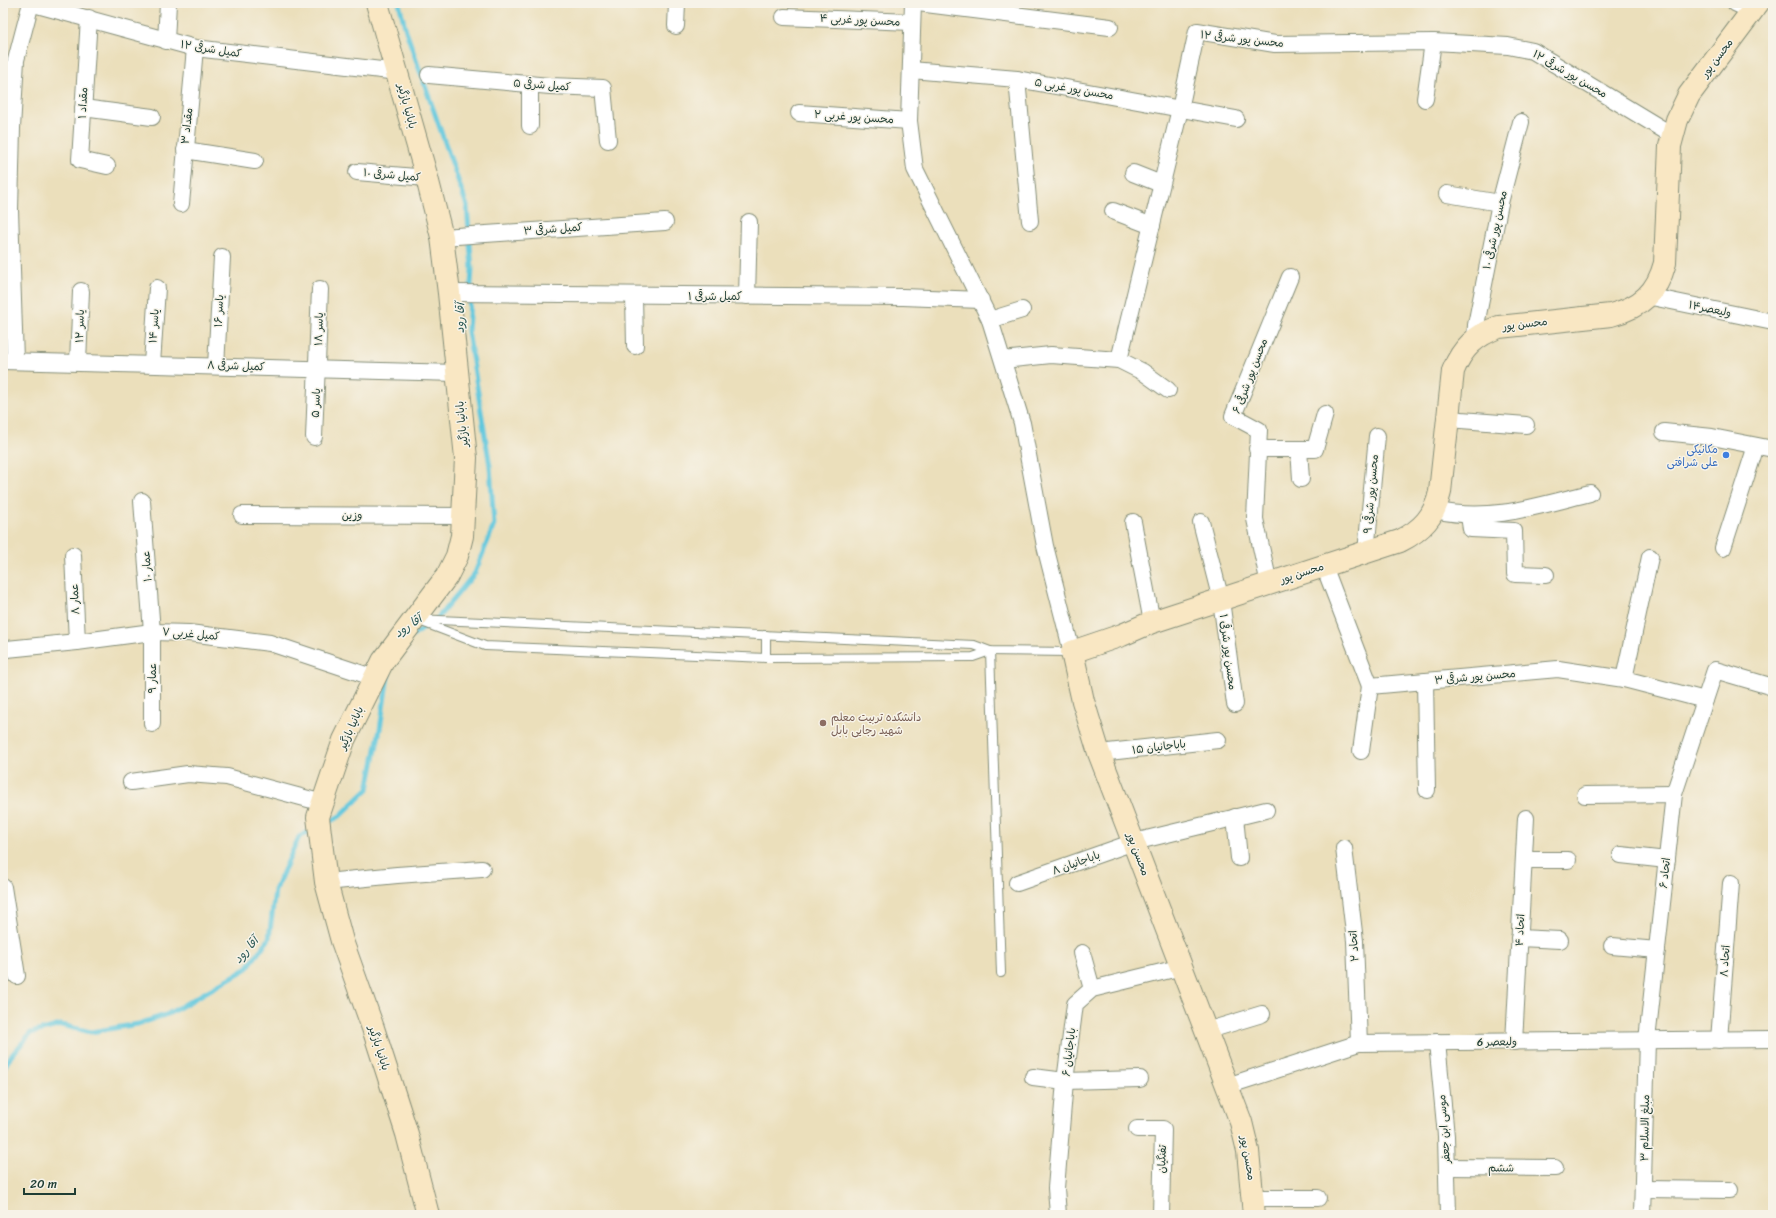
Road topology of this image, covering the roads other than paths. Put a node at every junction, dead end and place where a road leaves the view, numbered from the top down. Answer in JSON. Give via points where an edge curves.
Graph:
{"nodes":[{"id":1,"x":168,"y":3,"type":"edge"},
{"id":2,"x":377,"y":3,"type":"edge"},
{"id":3,"x":677,"y":3,"type":"edge"},
{"id":4,"x":913,"y":3,"type":"edge"},
{"id":5,"x":918,"y":3,"type":"edge"},
{"id":6,"x":36,"y":4,"type":"edge"},
{"id":7,"x":1749,"y":6,"type":"edge"},
{"id":8,"x":784,"y":17,"type":"dead end"},
{"id":9,"x":88,"y":18,"type":"junction"},
{"id":10,"x":912,"y":22,"type":"junction"},
{"id":11,"x":676,"y":26,"type":"dead end"},
{"id":12,"x":1110,"y":27,"type":"dead end"},
{"id":13,"x":166,"y":41,"type":"junction"},
{"id":14,"x":1432,"y":42,"type":"junction"},
{"id":15,"x":195,"y":48,"type":"junction"},
{"id":16,"x":911,"y":70,"type":"junction"},
{"id":17,"x":398,"y":72,"type":"junction"},
{"id":18,"x":429,"y":75,"type":"dead end"},
{"id":19,"x":1017,"y":79,"type":"junction"},
{"id":20,"x":530,"y":84,"type":"junction"},
{"id":21,"x":1425,"y":100,"type":"dead end"},
{"id":22,"x":83,"y":108,"type":"junction"},
{"id":23,"x":1180,"y":109,"type":"junction"},
{"id":24,"x":799,"y":113,"type":"dead end"},
{"id":25,"x":152,"y":117,"type":"dead end"},
{"id":26,"x":1236,"y":119,"type":"dead end"},
{"id":27,"x":909,"y":122,"type":"junction"},
{"id":28,"x":1521,"y":122,"type":"dead end"},
{"id":29,"x":530,"y":126,"type":"dead end"},
{"id":30,"x":1672,"y":135,"type":"junction"},
{"id":31,"x":608,"y":140,"type":"dead end"},
{"id":32,"x":185,"y":150,"type":"junction"},
{"id":33,"x":255,"y":161,"type":"dead end"},
{"id":34,"x":107,"y":166,"type":"dead end"},
{"id":35,"x":357,"y":172,"type":"dead end"},
{"id":36,"x":1133,"y":173,"type":"dead end"},
{"id":37,"x":427,"y":178,"type":"junction"},
{"id":38,"x":1161,"y":184,"type":"junction"},
{"id":39,"x":1447,"y":194,"type":"dead end"},
{"id":40,"x":1500,"y":203,"type":"junction"},
{"id":41,"x":181,"y":204,"type":"dead end"},
{"id":42,"x":1113,"y":211,"type":"dead end"},
{"id":43,"x":1030,"y":221,"type":"dead end"},
{"id":44,"x":665,"y":222,"type":"dead end"},
{"id":45,"x":749,"y":222,"type":"dead end"},
{"id":46,"x":1152,"y":226,"type":"junction"},
{"id":47,"x":442,"y":237,"type":"junction"},
{"id":48,"x":222,"y":257,"type":"dead end"},
{"id":49,"x":1290,"y":277,"type":"dead end"},
{"id":50,"x":157,"y":288,"type":"dead end"},
{"id":51,"x":320,"y":289,"type":"dead end"},
{"id":52,"x":81,"y":291,"type":"dead end"},
{"id":53,"x":449,"y":293,"type":"junction"},
{"id":54,"x":634,"y":295,"type":"junction"},
{"id":55,"x":747,"y":296,"type":"junction"},
{"id":56,"x":1648,"y":296,"type":"junction"},
{"id":57,"x":981,"y":300,"type":"junction"},
{"id":58,"x":1022,"y":310,"type":"dead end"},
{"id":59,"x":990,"y":320,"type":"junction"},
{"id":60,"x":1773,"y":322,"type":"edge"},
{"id":61,"x":1475,"y":338,"type":"junction"},
{"id":62,"x":635,"y":346,"type":"dead end"},
{"id":63,"x":9,"y":360,"type":"edge"},
{"id":64,"x":1003,"y":360,"type":"junction"},
{"id":65,"x":1119,"y":360,"type":"junction"},
{"id":66,"x":78,"y":362,"type":"junction"},
{"id":67,"x":152,"y":364,"type":"junction"},
{"id":68,"x":216,"y":366,"type":"junction"},
{"id":69,"x":318,"y":369,"type":"junction"},
{"id":70,"x":457,"y":373,"type":"junction"},
{"id":71,"x":1168,"y":390,"type":"dead end"},
{"id":72,"x":1325,"y":414,"type":"dead end"},
{"id":73,"x":1448,"y":419,"type":"junction"},
{"id":74,"x":1526,"y":425,"type":"dead end"},
{"id":75,"x":1664,"y":432,"type":"dead end"},
{"id":76,"x":1377,"y":436,"type":"dead end"},
{"id":77,"x":314,"y":437,"type":"dead end"},
{"id":78,"x":1756,"y":446,"type":"junction"},
{"id":79,"x":1299,"y":449,"type":"junction"},
{"id":80,"x":1773,"y":449,"type":"edge"},
{"id":81,"x":1257,"y":450,"type":"junction"},
{"id":82,"x":1301,"y":479,"type":"dead end"},
{"id":83,"x":1590,"y":493,"type":"dead end"},
{"id":84,"x":142,"y":501,"type":"dead end"},
{"id":85,"x":1435,"y":510,"type":"junction"},
{"id":86,"x":242,"y":515,"type":"dead end"},
{"id":87,"x":463,"y":516,"type":"junction"},
{"id":88,"x":1469,"y":516,"type":"junction"},
{"id":89,"x":1133,"y":522,"type":"dead end"},
{"id":90,"x":1201,"y":522,"type":"dead end"},
{"id":91,"x":1723,"y":548,"type":"dead end"},
{"id":92,"x":1366,"y":552,"type":"junction"},
{"id":93,"x":73,"y":555,"type":"dead end"},
{"id":94,"x":1650,"y":557,"type":"dead end"},
{"id":95,"x":1324,"y":566,"type":"junction"},
{"id":96,"x":1546,"y":575,"type":"dead end"},
{"id":97,"x":1269,"y":584,"type":"junction"},
{"id":98,"x":1221,"y":600,"type":"junction"},
{"id":99,"x":416,"y":619,"type":"junction"},
{"id":100,"x":1152,"y":622,"type":"junction"},
{"id":101,"x":152,"y":632,"type":"junction"},
{"id":102,"x":766,"y":635,"type":"junction"},
{"id":103,"x":77,"y":642,"type":"junction"},
{"id":104,"x":3,"y":648,"type":"edge"},
{"id":105,"x":990,"y":651,"type":"junction"},
{"id":106,"x":1072,"y":652,"type":"junction"},
{"id":107,"x":766,"y":658,"type":"junction"},
{"id":108,"x":375,"y":678,"type":"junction"},
{"id":109,"x":1624,"y":679,"type":"junction"},
{"id":110,"x":1425,"y":681,"type":"junction"},
{"id":111,"x":1370,"y":686,"type":"junction"},
{"id":112,"x":1773,"y":687,"type":"edge"},
{"id":113,"x":1705,"y":700,"type":"junction"},
{"id":114,"x":1235,"y":704,"type":"dead end"},
{"id":115,"x":152,"y":724,"type":"dead end"},
{"id":116,"x":1218,"y":740,"type":"dead end"},
{"id":117,"x":1361,"y":751,"type":"dead end"},
{"id":118,"x":1099,"y":754,"type":"junction"},
{"id":119,"x":131,"y":782,"type":"dead end"},
{"id":120,"x":1427,"y":790,"type":"dead end"},
{"id":121,"x":1674,"y":794,"type":"junction"},
{"id":122,"x":1585,"y":795,"type":"dead end"},
{"id":123,"x":321,"y":810,"type":"junction"},
{"id":124,"x":1266,"y":810,"type":"dead end"},
{"id":125,"x":1235,"y":817,"type":"junction"},
{"id":126,"x":1526,"y":818,"type":"dead end"},
{"id":127,"x":1134,"y":842,"type":"junction"},
{"id":128,"x":1344,"y":848,"type":"dead end"},
{"id":129,"x":1622,"y":854,"type":"dead end"},
{"id":130,"x":1239,"y":858,"type":"dead end"},
{"id":131,"x":1524,"y":860,"type":"junction"},
{"id":132,"x":1568,"y":860,"type":"dead end"},
{"id":133,"x":1667,"y":860,"type":"junction"},
{"id":134,"x":482,"y":869,"type":"dead end"},
{"id":135,"x":324,"y":873,"type":"junction"},
{"id":136,"x":1018,"y":883,"type":"dead end"},
{"id":137,"x":1732,"y":883,"type":"dead end"},
{"id":138,"x":3,"y":887,"type":"edge"},
{"id":139,"x":1520,"y":938,"type":"junction"},
{"id":140,"x":1560,"y":940,"type":"dead end"},
{"id":141,"x":1612,"y":946,"type":"dead end"},
{"id":142,"x":1657,"y":950,"type":"junction"},
{"id":143,"x":8,"y":951,"type":"edge"},
{"id":144,"x":1082,"y":953,"type":"dead end"},
{"id":145,"x":1182,"y":967,"type":"junction"},
{"id":146,"x":1001,"y":973,"type":"dead end"},
{"id":147,"x":17,"y":976,"type":"dead end"},
{"id":148,"x":1092,"y":989,"type":"junction"},
{"id":149,"x":1262,"y":1014,"type":"dead end"},
{"id":150,"x":1206,"y":1031,"type":"junction"},
{"id":151,"x":1773,"y":1039,"type":"edge"},
{"id":152,"x":1647,"y":1040,"type":"junction"},
{"id":153,"x":1719,"y":1040,"type":"junction"},
{"id":154,"x":1437,"y":1042,"type":"junction"},
{"id":155,"x":1514,"y":1042,"type":"junction"},
{"id":156,"x":1359,"y":1043,"type":"junction"},
{"id":157,"x":1033,"y":1078,"type":"dead end"},
{"id":158,"x":1140,"y":1079,"type":"dead end"},
{"id":159,"x":1066,"y":1081,"type":"junction"},
{"id":160,"x":1227,"y":1086,"type":"junction"},
{"id":161,"x":1137,"y":1129,"type":"dead end"},
{"id":162,"x":1447,"y":1167,"type":"junction"},
{"id":163,"x":1555,"y":1168,"type":"dead end"},
{"id":164,"x":1643,"y":1189,"type":"junction"},
{"id":165,"x":1729,"y":1190,"type":"dead end"},
{"id":166,"x":1318,"y":1198,"type":"dead end"},
{"id":167,"x":1254,"y":1206,"type":"edge"},
{"id":168,"x":428,"y":1215,"type":"edge"},
{"id":169,"x":1058,"y":1215,"type":"edge"},
{"id":170,"x":1161,"y":1215,"type":"edge"},
{"id":171,"x":1448,"y":1215,"type":"edge"},
{"id":172,"x":1642,"y":1215,"type":"edge"}],
"edges":[{"from":1,"to":13,"type":"street"},
{"from":2,"to":17,"type":"main road","name":"بابانیا بازگیر"},
{"from":3,"to":11,"type":"street"},
{"from":4,"to":10,"type":"street"},
{"from":5,"to":12,"type":"street"},
{"from":6,"to":9,"type":"street","name":"کمیل شرقی ۱۲"},
{"from":6,"to":63,"type":"street","via":[[16,60],[10,210]]},
{"from":7,"to":30,"type":"main road","name":"محسن پور","via":[[1680,110]]},
{"from":8,"to":10,"type":"street","name":"محسن پور غربی ۴"},
{"from":9,"to":13,"type":"street","name":"کمیل شرقی ۱۲"},
{"from":9,"to":22,"type":"street","name":"مقداد ۱"},
{"from":10,"to":16,"type":"street"},
{"from":13,"to":15,"type":"street","name":"کمیل شرقی ۱۲"},
{"from":14,"to":21,"type":"street"},
{"from":14,"to":23,"type":"street","name":"محسن پور شرقی ۱۲","via":[[1275,44],[1197,32]]},
{"from":14,"to":30,"type":"street","name":"محسن پور شرقی ۱۲","via":[[1508,46],[1533,52]]},
{"from":15,"to":17,"type":"street","name":"کمیل شرقی ۱۲"},
{"from":15,"to":32,"type":"street","name":"مقداد ۳"},
{"from":16,"to":19,"type":"street","name":"محسن پور غربی ۵"},
{"from":16,"to":27,"type":"street"},
{"from":17,"to":37,"type":"main road","name":"بابانیا بازگیر"},
{"from":18,"to":20,"type":"street","name":"کمیل شرقی ۵"},
{"from":19,"to":23,"type":"street","name":"محسن پور غربی ۵"},
{"from":19,"to":43,"type":"street"},
{"from":20,"to":29,"type":"street"},
{"from":20,"to":31,"type":"street","name":"کمیل شرقی ۵","via":[[603,88]]},
{"from":22,"to":25,"type":"street"},
{"from":22,"to":34,"type":"street","name":"مقداد ۱","via":[[80,160]]},
{"from":23,"to":26,"type":"street","name":"محسن پور غربی ۵"},
{"from":23,"to":38,"type":"street","name":"محسن پور شرقی ۱۲"},
{"from":24,"to":27,"type":"street","name":"محسن پور غربی ۲"},
{"from":27,"to":57,"type":"street","via":[[914,169]]},
{"from":28,"to":40,"type":"street","name":"محسن پور شرقی ۱۰"},
{"from":30,"to":56,"type":"main road","name":"محسن پور","via":[[1664,263],[1661,276]]},
{"from":32,"to":33,"type":"street"},
{"from":32,"to":41,"type":"street","name":"مقداد ۳"},
{"from":35,"to":37,"type":"street","name":"کمیل شرقی ۱۰"},
{"from":36,"to":38,"type":"street"},
{"from":37,"to":47,"type":"main road","name":"بابانیا بازگیر"},
{"from":38,"to":46,"type":"street","name":"محسن پور شرقی ۱۲"},
{"from":39,"to":40,"type":"street"},
{"from":40,"to":61,"type":"street","name":"محسن پور شرقی ۱۰"},
{"from":42,"to":46,"type":"street"},
{"from":44,"to":47,"type":"street","name":"کمیل شرقی ۳"},
{"from":45,"to":55,"type":"street"},
{"from":46,"to":65,"type":"street","name":"محسن پور شرقی ۱۲"},
{"from":47,"to":53,"type":"main road","name":"بابانیا بازگیر"},
{"from":48,"to":68,"type":"street","name":"یاسر ۱۶"},
{"from":49,"to":81,"type":"street","name":"محسن پور شرقی ۶","via":[[1233,416],[1259,430]]},
{"from":50,"to":67,"type":"street","name":"یاسر ۱۴"},
{"from":51,"to":69,"type":"street","name":"یاسر ۱۸"},
{"from":52,"to":66,"type":"street","name":"یاسر ۱۲"},
{"from":53,"to":54,"type":"street","name":"کمیل شرقی ۱"},
{"from":53,"to":70,"type":"main road","name":"بابانیا بازگیر"},
{"from":54,"to":55,"type":"street","name":"کمیل شرقی ۱"},
{"from":54,"to":62,"type":"street"},
{"from":55,"to":57,"type":"street","name":"کمیل شرقی ۱"},
{"from":56,"to":60,"type":"street","name":"ولیعصر۱۴"},
{"from":56,"to":61,"type":"main road","name":"محسن پور","via":[[1624,312],[1499,327]]},
{"from":57,"to":59,"type":"street"},
{"from":58,"to":59,"type":"street"},
{"from":59,"to":64,"type":"street"},
{"from":61,"to":73,"type":"main road","name":"محسن پور","via":[[1465,348],[1453,371]]},
{"from":63,"to":66,"type":"street","name":"کمیل شرقی ۸"},
{"from":64,"to":65,"type":"street","via":[[1051,355]]},
{"from":64,"to":106,"type":"street","via":[[1022,423],[1045,546]]},
{"from":65,"to":71,"type":"street","via":[[1143,372]]},
{"from":66,"to":67,"type":"street","name":"کمیل شرقی ۸"},
{"from":67,"to":68,"type":"street","name":"کمیل شرقی ۸"},
{"from":68,"to":69,"type":"street","name":"کمیل شرقی ۸"},
{"from":69,"to":70,"type":"street","name":"کمیل شرقی ۸"},
{"from":69,"to":77,"type":"street","name":"یاسر ۵"},
{"from":70,"to":87,"type":"main road","name":"بابانیا بازگیر","via":[[466,458]]},
{"from":72,"to":79,"type":"street","via":[[1316,449]]},
{"from":73,"to":74,"type":"street"},
{"from":73,"to":85,"type":"main road","name":"محسن پور","via":[[1440,492]]},
{"from":75,"to":78,"type":"street","via":[[1712,437]]},
{"from":76,"to":92,"type":"street","name":"محسن پور شرقی ۹"},
{"from":78,"to":80,"type":"street"},
{"from":78,"to":91,"type":"street"},
{"from":79,"to":81,"type":"street"},
{"from":79,"to":82,"type":"street"},
{"from":81,"to":97,"type":"street","name":"محسن پور شرقی ۶","via":[[1255,519]]},
{"from":83,"to":88,"type":"street","via":[[1520,511]]},
{"from":84,"to":101,"type":"street","name":"عمار ۱۰"},
{"from":85,"to":88,"type":"street"},
{"from":85,"to":92,"type":"main road","name":"محسن پور","via":[[1423,527],[1412,535]]},
{"from":86,"to":87,"type":"street","name":"وزین"},
{"from":87,"to":99,"type":"main road","name":"بابانیا بازگیر","via":[[457,556],[447,576]]},
{"from":88,"to":96,"type":"street","via":[[1472,529],[1514,531],[1515,574]]},
{"from":89,"to":100,"type":"street"},
{"from":90,"to":98,"type":"street","name":"محسن پور شرقی ۱"},
{"from":92,"to":95,"type":"main road","name":"محسن پور"},
{"from":93,"to":103,"type":"street","name":"عمار ۸"},
{"from":94,"to":109,"type":"street"},
{"from":95,"to":97,"type":"main road","name":"محسن پور"},
{"from":95,"to":111,"type":"street"},
{"from":97,"to":98,"type":"main road","name":"محسن پور"},
{"from":98,"to":100,"type":"main road","name":"محسن پور"},
{"from":98,"to":114,"type":"street","name":"محسن پور شرقی ۱"},
{"from":99,"to":102,"type":"lane"},
{"from":99,"to":107,"type":"lane","via":[[485,646]]},
{"from":99,"to":108,"type":"main road","name":"بابانیا بازگیر","via":[[383,661]]},
{"from":100,"to":106,"type":"main road","name":"محسن پور"},
{"from":101,"to":103,"type":"street","name":"کمیل غربی ۷"},
{"from":101,"to":108,"type":"street","name":"کمیل غربی ۷","via":[[189,633],[270,642]]},
{"from":101,"to":115,"type":"street","name":"عمار ۹"},
{"from":102,"to":105,"type":"lane","via":[[974,645]]},
{"from":102,"to":107,"type":"lane"},
{"from":103,"to":104,"type":"street","name":"کمیل غربی ۷"},
{"from":105,"to":106,"type":"lane"},
{"from":105,"to":107,"type":"lane","via":[[973,658]]},
{"from":105,"to":146,"type":"lane"},
{"from":106,"to":118,"type":"main road","name":"محسن پور"},
{"from":108,"to":123,"type":"main road","name":"بابانیا بازگیر","via":[[344,740]]},
{"from":109,"to":110,"type":"street","name":"محسن پور شرقی ۳","via":[[1558,669]]},
{"from":109,"to":113,"type":"street","name":"محسن پور شرقی ۳"},
{"from":110,"to":111,"type":"street","name":"محسن پور شرقی ۳"},
{"from":110,"to":120,"type":"street"},
{"from":111,"to":117,"type":"street"},
{"from":112,"to":113,"type":"street","name":"اتحاد ۶","via":[[1715,670]]},
{"from":113,"to":121,"type":"street","name":"اتحاد ۶"},
{"from":116,"to":118,"type":"street","name":"باباجانیان ۱۵"},
{"from":118,"to":127,"type":"main road","name":"محسن پور"},
{"from":119,"to":123,"type":"street","via":[[188,774],[227,777]]},
{"from":121,"to":122,"type":"street"},
{"from":121,"to":133,"type":"street","name":"اتحاد ۶"},
{"from":123,"to":135,"type":"main road","name":"بابانیا بازگیر"},
{"from":124,"to":125,"type":"street","name":"باباجانیان ۸"},
{"from":125,"to":127,"type":"street","name":"باباجانیان ۸"},
{"from":125,"to":130,"type":"street"},
{"from":126,"to":131,"type":"street","name":"اتحاد ۴"},
{"from":127,"to":136,"type":"street","name":"باباجانیان ۸"},
{"from":127,"to":145,"type":"main road","name":"محسن پور"},
{"from":128,"to":156,"type":"street","name":"اتحاد ۲","via":[[1355,941]]},
{"from":129,"to":133,"type":"street"},
{"from":131,"to":132,"type":"street"},
{"from":131,"to":139,"type":"street","name":"اتحاد ۴"},
{"from":133,"to":142,"type":"street","name":"اتحاد ۶"},
{"from":134,"to":135,"type":"street","via":[[397,874]]},
{"from":135,"to":168,"type":"main road","name":"بابانیا بازگیر","via":[[342,941],[407,1134]]},
{"from":137,"to":153,"type":"street","name":"اتحاد ۸"},
{"from":138,"to":143,"type":"street"},
{"from":139,"to":140,"type":"street"},
{"from":139,"to":155,"type":"street","name":"اتحاد ۴"},
{"from":141,"to":142,"type":"street"},
{"from":142,"to":152,"type":"street","name":"اتحاد ۶"},
{"from":143,"to":147,"type":"street"},
{"from":144,"to":148,"type":"street"},
{"from":145,"to":148,"type":"street","name":"باباجانیان ۶"},
{"from":145,"to":150,"type":"main road","name":"محسن پور"},
{"from":148,"to":159,"type":"street","name":"باباجانیان ۶","via":[[1075,1004]]},
{"from":149,"to":150,"type":"street"},
{"from":150,"to":160,"type":"main road","name":"محسن پور"},
{"from":151,"to":153,"type":"street","name":"ولیعصر 6"},
{"from":152,"to":153,"type":"street","name":"ولیعصر 6"},
{"from":152,"to":155,"type":"street","name":"ولیعصر 6"},
{"from":152,"to":164,"type":"street","name":"مبلغ الاسلام ۳"},
{"from":154,"to":155,"type":"street","name":"ولیعصر 6"},
{"from":154,"to":156,"type":"street","name":"ولیعصر 6"},
{"from":154,"to":162,"type":"street","name":"موسی ابن جعفر"},
{"from":156,"to":160,"type":"street","name":"ولیعصر 6"},
{"from":157,"to":159,"type":"street"},
{"from":158,"to":159,"type":"street"},
{"from":159,"to":169,"type":"street","name":"باباجانیان ۶","via":[[1056,1188]]},
{"from":160,"to":167,"type":"main road","name":"محسن پور","via":[[1245,1137]]},
{"from":161,"to":170,"type":"street","name":"تفنگیان","via":[[1163,1129]]},
{"from":162,"to":163,"type":"street","name":"ششم"},
{"from":162,"to":171,"type":"street","name":"موسی ابن جعفر"},
{"from":164,"to":165,"type":"street"},
{"from":164,"to":172,"type":"street","name":"مبلغ الاسلام ۳"},
{"from":166,"to":167,"type":"street"}]}
